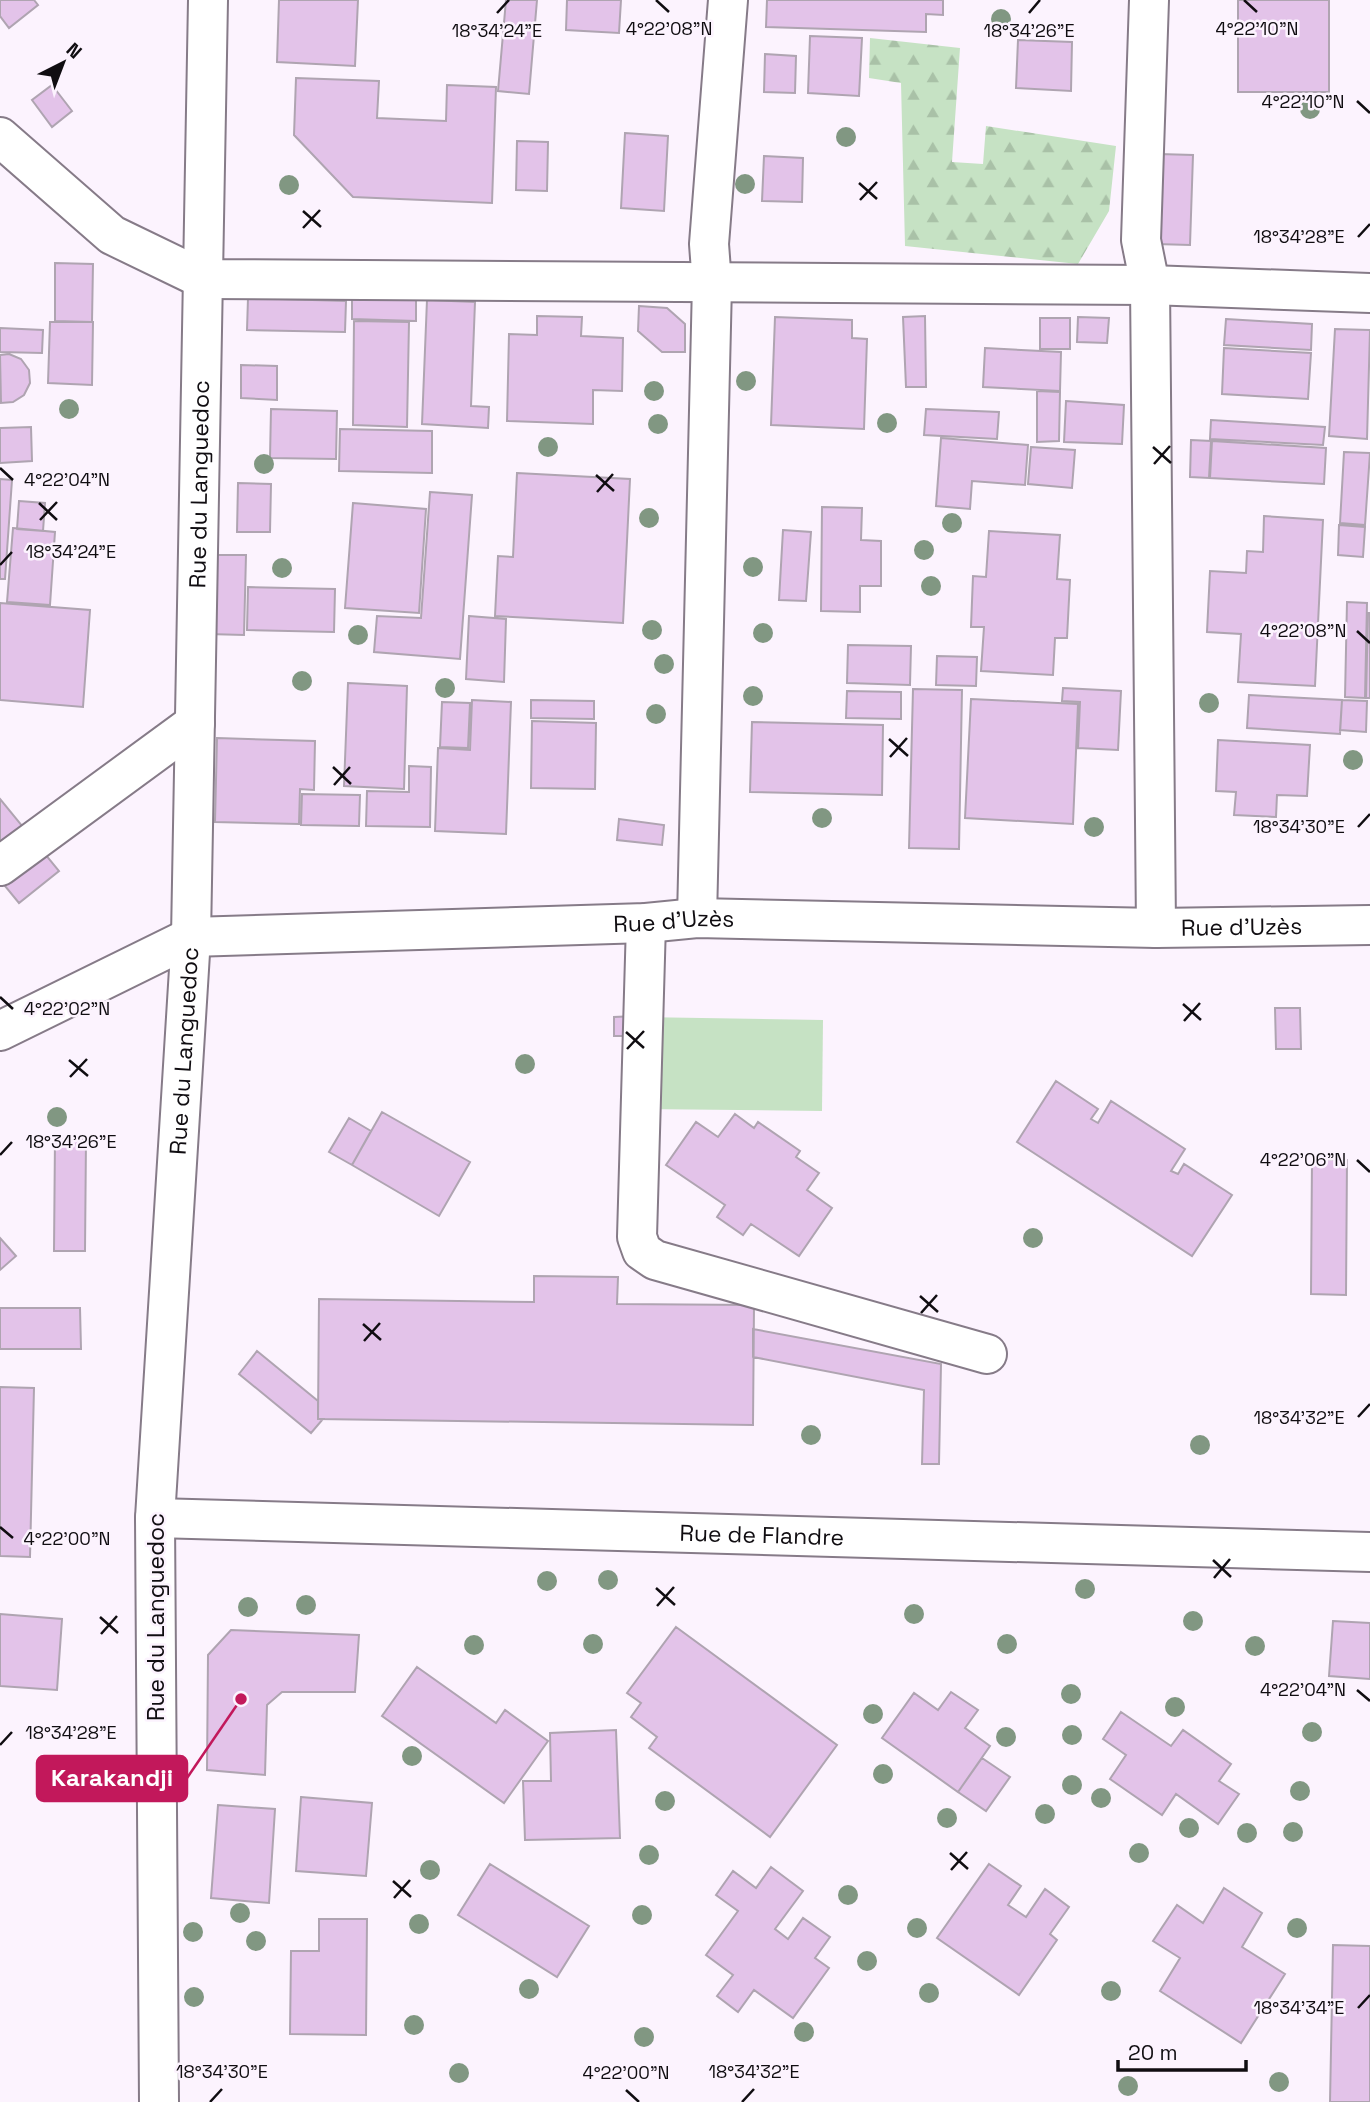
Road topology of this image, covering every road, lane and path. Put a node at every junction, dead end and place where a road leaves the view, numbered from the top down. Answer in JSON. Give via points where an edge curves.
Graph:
{"nodes":[{"id":1,"x":208,"y":0,"type":"edge"},
{"id":2,"x":728,"y":0,"type":"edge"},
{"id":3,"x":1149,"y":0,"type":"edge"},
{"id":4,"x":0,"y":137,"type":"edge"},
{"id":5,"x":204,"y":279,"type":"junction"},
{"id":6,"x":712,"y":284,"type":"junction"},
{"id":7,"x":1150,"y":285,"type":"junction"},
{"id":8,"x":1370,"y":293,"type":"edge"},
{"id":9,"x":195,"y":723,"type":"junction"},
{"id":10,"x":0,"y":866,"type":"edge"},
{"id":11,"x":697,"y":918,"type":"junction"},
{"id":12,"x":646,"y":923,"type":"junction"},
{"id":13,"x":1370,"y":925,"type":"edge"},
{"id":14,"x":1156,"y":928,"type":"junction"},
{"id":15,"x":191,"y":937,"type":"junction"},
{"id":16,"x":0,"y":1031,"type":"edge"},
{"id":17,"x":987,"y":1354,"type":"dead end"},
{"id":18,"x":155,"y":1518,"type":"junction"},
{"id":19,"x":1370,"y":1552,"type":"edge"},
{"id":20,"x":159,"y":2102,"type":"edge"}],
"edges":[{"from":1,"to":5,"type":"street","name":"Rue du Languedoc"},
{"from":2,"to":6,"type":"street","via":[[709,244]]},
{"from":3,"to":7,"type":"street","via":[[1141,240]]},
{"from":4,"to":5,"type":"street","via":[[112,235]]},
{"from":5,"to":6,"type":"street"},
{"from":5,"to":9,"type":"street","name":"Rue du Languedoc"},
{"from":6,"to":7,"type":"street"},
{"from":6,"to":11,"type":"street"},
{"from":7,"to":8,"type":"street"},
{"from":7,"to":14,"type":"street"},
{"from":9,"to":10,"type":"street"},
{"from":9,"to":15,"type":"street","name":"Rue du Languedoc"},
{"from":11,"to":12,"type":"street","name":"Rue d'Uzès"},
{"from":11,"to":14,"type":"street","name":"Rue d'Uzès"},
{"from":12,"to":15,"type":"street","name":"Rue d'Uzès"},
{"from":12,"to":17,"type":"street","via":[[637,1237],[642,1251],[655,1260]]},
{"from":13,"to":14,"type":"street","name":"Rue d'Uzès"},
{"from":15,"to":16,"type":"street","name":"Rue d'Uzès"},
{"from":15,"to":18,"type":"street","name":"Rue du Languedoc"},
{"from":18,"to":19,"type":"street","name":"Rue de Flandre"},
{"from":18,"to":20,"type":"street","name":"Rue du Languedoc"}]}
